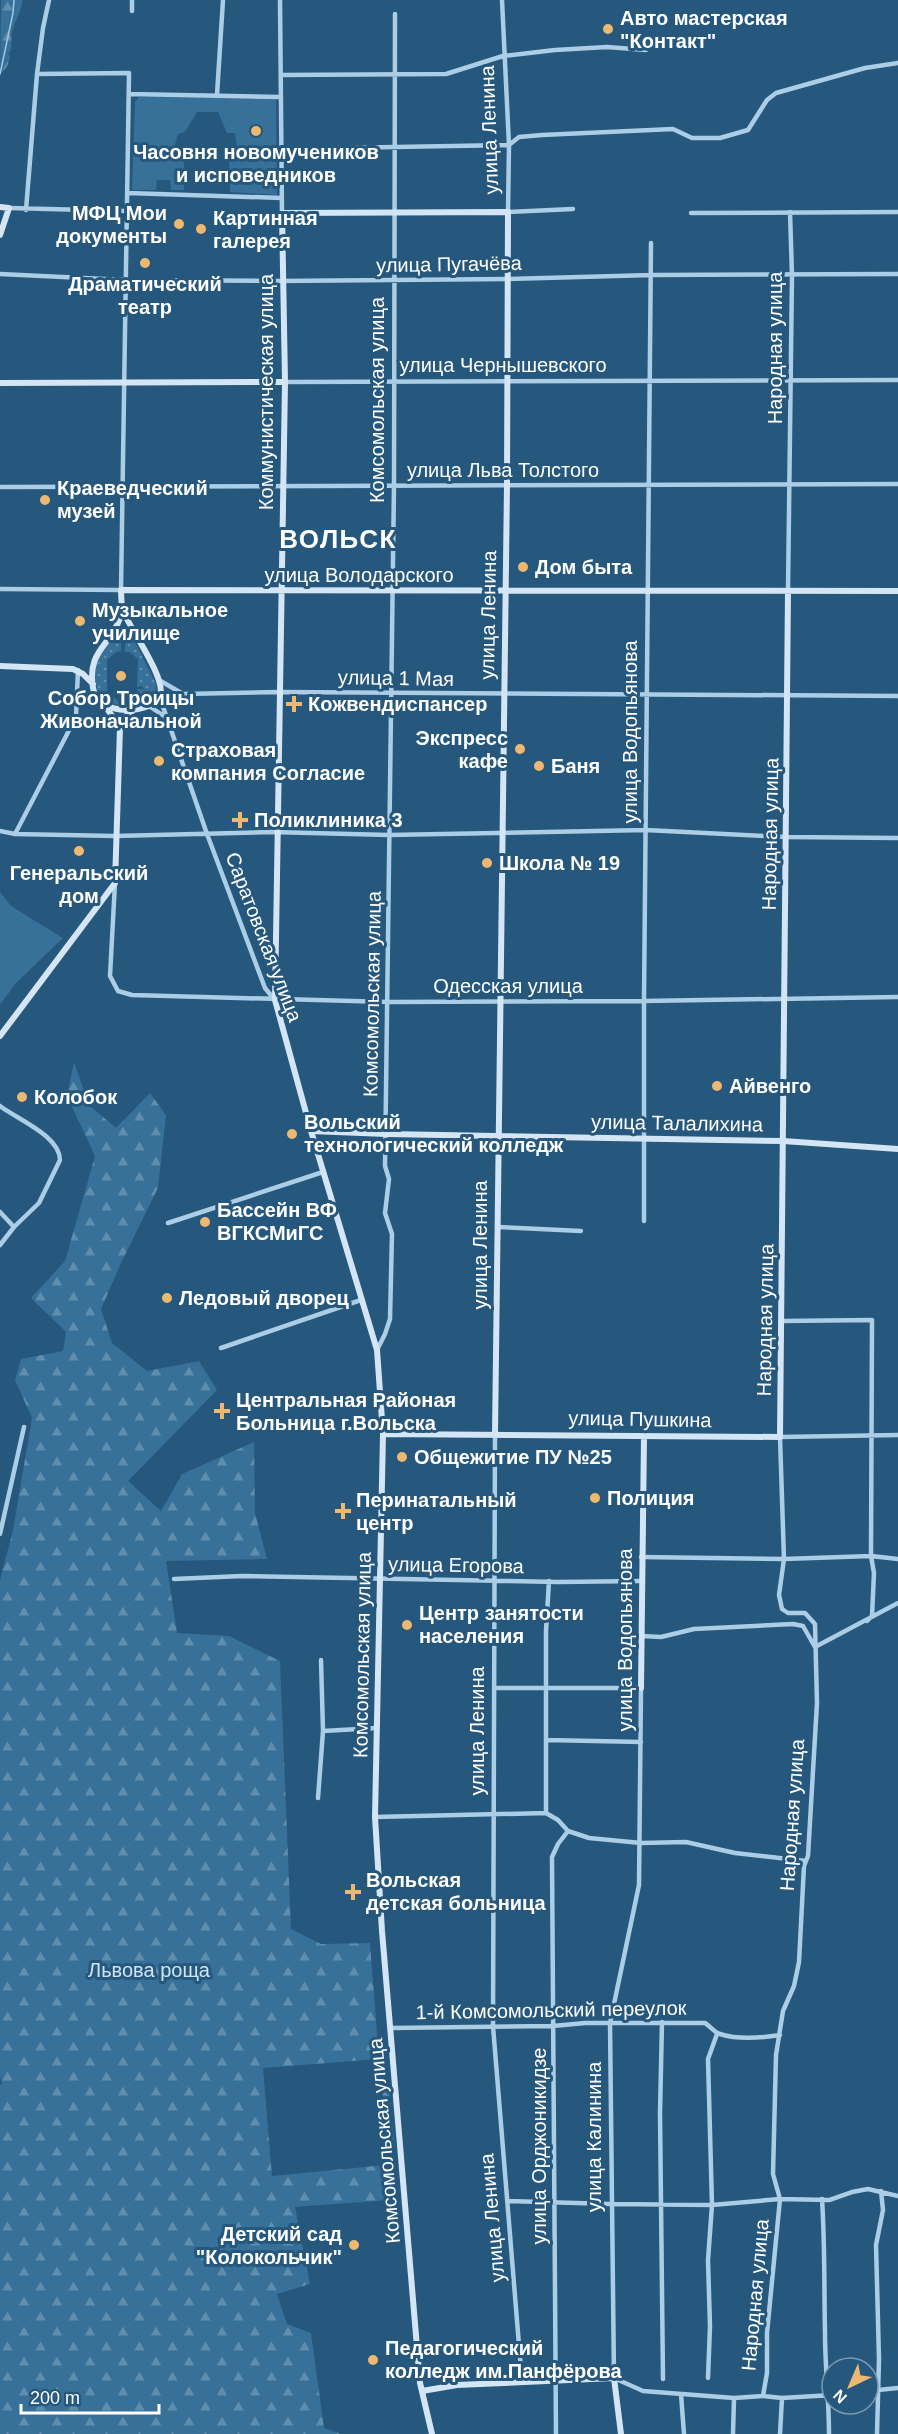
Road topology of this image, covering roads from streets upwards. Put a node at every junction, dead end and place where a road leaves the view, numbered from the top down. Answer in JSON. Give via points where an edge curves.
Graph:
{"nodes":[{"id":1,"x":49,"y":0,"type":"edge"},
{"id":2,"x":132,"y":0,"type":"edge"},
{"id":3,"x":223,"y":0,"type":"edge"},
{"id":4,"x":280,"y":0,"type":"edge"},
{"id":5,"x":501,"y":0,"type":"edge"},
{"id":6,"x":132,"y":11,"type":"dead end"},
{"id":7,"x":395,"y":14,"type":"dead end"},
{"id":8,"x":646,"y":50,"type":"dead end"},
{"id":9,"x":503,"y":56,"type":"junction"},
{"id":10,"x":898,"y":63,"type":"edge"},
{"id":11,"x":37,"y":74,"type":"junction"},
{"id":12,"x":281,"y":75,"type":"junction"},
{"id":13,"x":394,"y":75,"type":"junction"},
{"id":14,"x":129,"y":94,"type":"junction"},
{"id":15,"x":217,"y":95,"type":"junction"},
{"id":16,"x":281,"y":97,"type":"junction"},
{"id":17,"x":509,"y":146,"type":"junction"},
{"id":18,"x":393,"y":148,"type":"junction"},
{"id":19,"x":282,"y":149,"type":"junction"},
{"id":20,"x":128,"y":193,"type":"junction"},
{"id":21,"x":282,"y":198,"type":"junction"},
{"id":22,"x":0,"y":207,"type":"edge"},
{"id":23,"x":9,"y":208,"type":"junction"},
{"id":24,"x":573,"y":209,"type":"dead end"},
{"id":25,"x":26,"y":210,"type":"junction"},
{"id":26,"x":126,"y":211,"type":"junction"},
{"id":27,"x":394,"y":212,"type":"junction"},
{"id":28,"x":508,"y":212,"type":"junction"},
{"id":29,"x":790,"y":212,"type":"junction"},
{"id":30,"x":898,"y":212,"type":"edge"},
{"id":31,"x":282,"y":213,"type":"junction"},
{"id":32,"x":691,"y":213,"type":"dead end"},
{"id":33,"x":0,"y":235,"type":"edge"},
{"id":34,"x":651,"y":243,"type":"dead end"},
{"id":35,"x":0,"y":274,"type":"edge"},
{"id":36,"x":898,"y":274,"type":"edge"},
{"id":37,"x":652,"y":275,"type":"junction"},
{"id":38,"x":792,"y":275,"type":"junction"},
{"id":39,"x":393,"y":279,"type":"junction"},
{"id":40,"x":508,"y":279,"type":"junction"},
{"id":41,"x":125,"y":280,"type":"junction"},
{"id":42,"x":282,"y":281,"type":"junction"},
{"id":43,"x":650,"y":380,"type":"junction"},
{"id":44,"x":898,"y":380,"type":"edge"},
{"id":45,"x":124,"y":381,"type":"junction"},
{"id":46,"x":791,"y":381,"type":"junction"},
{"id":47,"x":285,"y":382,"type":"junction"},
{"id":48,"x":394,"y":382,"type":"junction"},
{"id":49,"x":0,"y":383,"type":"edge"},
{"id":50,"x":508,"y":383,"type":"junction"},
{"id":51,"x":649,"y":484,"type":"junction"},
{"id":52,"x":790,"y":484,"type":"junction"},
{"id":53,"x":898,"y":484,"type":"edge"},
{"id":54,"x":394,"y":485,"type":"junction"},
{"id":55,"x":507,"y":485,"type":"junction"},
{"id":56,"x":123,"y":486,"type":"junction"},
{"id":57,"x":283,"y":486,"type":"junction"},
{"id":58,"x":0,"y":487,"type":"edge"},
{"id":59,"x":0,"y":589,"type":"edge"},
{"id":60,"x":121,"y":590,"type":"junction"},
{"id":61,"x":391,"y":590,"type":"junction"},
{"id":62,"x":282,"y":591,"type":"junction"},
{"id":63,"x":504,"y":591,"type":"junction"},
{"id":64,"x":648,"y":591,"type":"junction"},
{"id":65,"x":788,"y":591,"type":"junction"},
{"id":66,"x":898,"y":591,"type":"edge"},
{"id":67,"x":122,"y":609,"type":"junction"},
{"id":68,"x":116,"y":626,"type":"junction"},
{"id":69,"x":131,"y":627,"type":"junction"},
{"id":70,"x":0,"y":666,"type":"edge"},
{"id":71,"x":78,"y":670,"type":"junction"},
{"id":72,"x":159,"y":680,"type":"junction"},
{"id":73,"x":93,"y":684,"type":"junction"},
{"id":74,"x":280,"y":692,"type":"junction"},
{"id":75,"x":390,"y":693,"type":"junction"},
{"id":76,"x":647,"y":693,"type":"junction"},
{"id":77,"x":183,"y":694,"type":"junction"},
{"id":78,"x":503,"y":694,"type":"junction"},
{"id":79,"x":788,"y":696,"type":"junction"},
{"id":80,"x":898,"y":696,"type":"edge"},
{"id":81,"x":159,"y":698,"type":"junction"},
{"id":82,"x":149,"y":706,"type":"junction"},
{"id":83,"x":106,"y":707,"type":"junction"},
{"id":84,"x":135,"y":709,"type":"junction"},
{"id":85,"x":165,"y":717,"type":"junction"},
{"id":86,"x":120,"y":728,"type":"junction"},
{"id":87,"x":646,"y":830,"type":"junction"},
{"id":88,"x":0,"y":831,"type":"edge"},
{"id":89,"x":279,"y":832,"type":"junction"},
{"id":90,"x":501,"y":833,"type":"junction"},
{"id":91,"x":15,"y":834,"type":"junction"},
{"id":92,"x":207,"y":834,"type":"junction"},
{"id":93,"x":389,"y":835,"type":"junction"},
{"id":94,"x":115,"y":836,"type":"junction"},
{"id":95,"x":786,"y":837,"type":"junction"},
{"id":96,"x":898,"y":838,"type":"edge"},
{"id":97,"x":115,"y":883,"type":"junction"},
{"id":98,"x":898,"y":997,"type":"edge"},
{"id":99,"x":784,"y":999,"type":"junction"},
{"id":100,"x":275,"y":1000,"type":"junction"},
{"id":101,"x":500,"y":1001,"type":"junction"},
{"id":102,"x":644,"y":1001,"type":"junction"},
{"id":103,"x":388,"y":1002,"type":"junction"},
{"id":104,"x":0,"y":1036,"type":"edge"},
{"id":105,"x":0,"y":1106,"type":"edge"},
{"id":106,"x":311,"y":1131,"type":"junction"},
{"id":107,"x":386,"y":1134,"type":"junction"},
{"id":108,"x":497,"y":1136,"type":"junction"},
{"id":109,"x":644,"y":1138,"type":"junction"},
{"id":110,"x":783,"y":1141,"type":"junction"},
{"id":111,"x":898,"y":1149,"type":"edge"},
{"id":112,"x":323,"y":1172,"type":"junction"},
{"id":113,"x":0,"y":1212,"type":"edge"},
{"id":114,"x":644,"y":1221,"type":"dead end"},
{"id":115,"x":168,"y":1223,"type":"dead end"},
{"id":116,"x":14,"y":1227,"type":"junction"},
{"id":117,"x":497,"y":1227,"type":"junction"},
{"id":118,"x":581,"y":1231,"type":"dead end"},
{"id":119,"x":0,"y":1245,"type":"edge"},
{"id":120,"x":361,"y":1300,"type":"junction"},
{"id":121,"x":782,"y":1321,"type":"junction"},
{"id":122,"x":221,"y":1348,"type":"dead end"},
{"id":123,"x":377,"y":1350,"type":"junction"},
{"id":124,"x":24,"y":1427,"type":"dead end"},
{"id":125,"x":383,"y":1434,"type":"junction"},
{"id":126,"x":495,"y":1434,"type":"junction"},
{"id":127,"x":873,"y":1435,"type":"junction"},
{"id":128,"x":898,"y":1435,"type":"edge"},
{"id":129,"x":644,"y":1436,"type":"junction"},
{"id":130,"x":780,"y":1437,"type":"junction"},
{"id":131,"x":0,"y":1534,"type":"edge"},
{"id":132,"x":872,"y":1556,"type":"junction"},
{"id":133,"x":641,"y":1557,"type":"junction"},
{"id":134,"x":784,"y":1559,"type":"junction"},
{"id":135,"x":898,"y":1559,"type":"edge"},
{"id":136,"x":380,"y":1578,"type":"junction"},
{"id":137,"x":174,"y":1579,"type":"dead end"},
{"id":138,"x":495,"y":1581,"type":"junction"},
{"id":139,"x":549,"y":1581,"type":"junction"},
{"id":140,"x":642,"y":1581,"type":"junction"},
{"id":141,"x":898,"y":1603,"type":"edge"},
{"id":142,"x":867,"y":1621,"type":"junction"},
{"id":143,"x":642,"y":1636,"type":"junction"},
{"id":144,"x":815,"y":1647,"type":"junction"},
{"id":145,"x":321,"y":1660,"type":"dead end"},
{"id":146,"x":494,"y":1688,"type":"junction"},
{"id":147,"x":641,"y":1688,"type":"junction"},
{"id":148,"x":546,"y":1689,"type":"junction"},
{"id":149,"x":377,"y":1728,"type":"junction"},
{"id":150,"x":323,"y":1731,"type":"junction"},
{"id":151,"x":546,"y":1740,"type":"junction"},
{"id":152,"x":641,"y":1742,"type":"junction"},
{"id":153,"x":318,"y":1798,"type":"dead end"},
{"id":154,"x":546,"y":1813,"type":"junction"},
{"id":155,"x":493,"y":1814,"type":"junction"},
{"id":156,"x":375,"y":1817,"type":"junction"},
{"id":157,"x":568,"y":1831,"type":"junction"},
{"id":158,"x":640,"y":1843,"type":"junction"},
{"id":159,"x":806,"y":1861,"type":"junction"},
{"id":160,"x":662,"y":2022,"type":"junction"},
{"id":161,"x":610,"y":2023,"type":"junction"},
{"id":162,"x":494,"y":2026,"type":"junction"},
{"id":163,"x":553,"y":2026,"type":"junction"},
{"id":164,"x":391,"y":2028,"type":"junction"},
{"id":165,"x":717,"y":2034,"type":"junction"},
{"id":166,"x":780,"y":2035,"type":"junction"},
{"id":167,"x":881,"y":2191,"type":"junction"},
{"id":168,"x":898,"y":2196,"type":"edge"},
{"id":169,"x":780,"y":2199,"type":"junction"},
{"id":170,"x":822,"y":2199,"type":"junction"},
{"id":171,"x":507,"y":2201,"type":"junction"},
{"id":172,"x":555,"y":2203,"type":"junction"},
{"id":173,"x":661,"y":2203,"type":"junction"},
{"id":174,"x":610,"y":2204,"type":"junction"},
{"id":175,"x":712,"y":2205,"type":"junction"},
{"id":176,"x":827,"y":2356,"type":"edge"},
{"id":177,"x":878,"y":2356,"type":"edge"},
{"id":178,"x":614,"y":2378,"type":"junction"},
{"id":179,"x":663,"y":2379,"type":"dead end"},
{"id":180,"x":708,"y":2379,"type":"dead end"},
{"id":181,"x":556,"y":2381,"type":"junction"},
{"id":182,"x":522,"y":2382,"type":"junction"},
{"id":183,"x":898,"y":2388,"type":"edge"},
{"id":184,"x":422,"y":2391,"type":"junction"},
{"id":185,"x":880,"y":2391,"type":"edge"},
{"id":186,"x":681,"y":2394,"type":"junction"},
{"id":187,"x":762,"y":2396,"type":"junction"},
{"id":188,"x":820,"y":2396,"type":"edge"},
{"id":189,"x":734,"y":2398,"type":"junction"},
{"id":190,"x":782,"y":2398,"type":"junction"},
{"id":191,"x":830,"y":2416,"type":"edge"},
{"id":192,"x":877,"y":2416,"type":"edge"},
{"id":193,"x":432,"y":2434,"type":"edge"},
{"id":194,"x":556,"y":2434,"type":"edge"},
{"id":195,"x":621,"y":2434,"type":"edge"},
{"id":196,"x":684,"y":2434,"type":"edge"},
{"id":197,"x":733,"y":2434,"type":"edge"},
{"id":198,"x":780,"y":2434,"type":"edge"},
{"id":199,"x":829,"y":2434,"type":"edge"},
{"id":200,"x":877,"y":2434,"type":"edge"}],
"edges":[{"from":1,"to":11,"type":"street"},
{"from":2,"to":6,"type":"street"},
{"from":3,"to":15,"type":"street"},
{"from":4,"to":12,"type":"street","name":"Коммунистическая улица"},
{"from":5,"to":9,"type":"street","name":"улица Ленина"},
{"from":7,"to":13,"type":"street","name":"Комсомольская улица"},
{"from":8,"to":9,"type":"street","via":[[597,47]]},
{"from":9,"to":13,"type":"street","via":[[446,74]]},
{"from":9,"to":17,"type":"street","name":"улица Ленина"},
{"from":10,"to":17,"type":"street","via":[[865,68],[776,93],[748,130],[720,138],[692,138],[673,129],[519,137]]},
{"from":11,"to":14,"type":"street","via":[[129,73]]},
{"from":11,"to":25,"type":"street"},
{"from":12,"to":13,"type":"street"},
{"from":12,"to":16,"type":"street","name":"Коммунистическая улица"},
{"from":13,"to":18,"type":"street","name":"Комсомольская улица"},
{"from":14,"to":15,"type":"street"},
{"from":14,"to":20,"type":"street"},
{"from":15,"to":16,"type":"street"},
{"from":16,"to":19,"type":"street","name":"Коммунистическая улица"},
{"from":17,"to":18,"type":"street"},
{"from":17,"to":28,"type":"street","name":"улица Ленина"},
{"from":18,"to":19,"type":"street"},
{"from":18,"to":27,"type":"street","name":"Комсомольская улица"},
{"from":19,"to":21,"type":"street","name":"Коммунистическая улица"},
{"from":20,"to":21,"type":"street"},
{"from":20,"to":26,"type":"street"},
{"from":21,"to":31,"type":"street","name":"Коммунистическая улица"},
{"from":22,"to":23,"type":"street"},
{"from":23,"to":25,"type":"street"},
{"from":23,"to":33,"type":"street"},
{"from":24,"to":28,"type":"street"},
{"from":25,"to":26,"type":"street"},
{"from":26,"to":41,"type":"street"},
{"from":27,"to":28,"type":"street"},
{"from":27,"to":31,"type":"street"},
{"from":27,"to":39,"type":"street","name":"Комсомольская улица"},
{"from":28,"to":40,"type":"street","name":"улица Ленина"},
{"from":29,"to":30,"type":"street"},
{"from":29,"to":32,"type":"street"},
{"from":29,"to":38,"type":"street","name":"Народная улица"},
{"from":31,"to":42,"type":"street","name":"Коммунистическая улица"},
{"from":34,"to":37,"type":"street","name":"улица Водопьянова"},
{"from":35,"to":41,"type":"street","name":"улица Пугачёва"},
{"from":36,"to":38,"type":"street","name":"улица Пугачёва"},
{"from":37,"to":38,"type":"street","name":"улица Пугачёва"},
{"from":37,"to":40,"type":"street","name":"улица Пугачёва"},
{"from":37,"to":43,"type":"street","name":"улица Водопьянова"},
{"from":38,"to":46,"type":"street","name":"Народная улица"},
{"from":39,"to":40,"type":"street","name":"улица Пугачёва"},
{"from":39,"to":42,"type":"street","name":"улица Пугачёва"},
{"from":39,"to":48,"type":"street","name":"Комсомольская улица"},
{"from":40,"to":50,"type":"street","name":"улица Ленина"},
{"from":41,"to":42,"type":"street","name":"улица Пугачёва"},
{"from":41,"to":45,"type":"street"},
{"from":42,"to":47,"type":"street","name":"Коммунистическая улица"},
{"from":43,"to":46,"type":"street","name":"улица Чернышевского"},
{"from":43,"to":50,"type":"street","name":"улица Чернышевского"},
{"from":43,"to":51,"type":"street","name":"улица Водопьянова"},
{"from":44,"to":46,"type":"street","name":"улица Чернышевского"},
{"from":45,"to":47,"type":"street","name":"улица Чернышевского"},
{"from":45,"to":49,"type":"street","name":"улица Чернышевского"},
{"from":45,"to":56,"type":"street"},
{"from":46,"to":52,"type":"street","name":"Народная улица"},
{"from":47,"to":48,"type":"street","name":"улица Чернышевского"},
{"from":47,"to":57,"type":"street","name":"Коммунистическая улица"},
{"from":48,"to":50,"type":"street","name":"улица Чернышевского"},
{"from":48,"to":54,"type":"street","name":"Комсомольская улица"},
{"from":50,"to":55,"type":"street","name":"улица Ленина"},
{"from":51,"to":52,"type":"street","name":"улица Льва Толстого"},
{"from":51,"to":55,"type":"street","name":"улица Льва Толстого"},
{"from":51,"to":64,"type":"street","name":"улица Водопьянова"},
{"from":52,"to":53,"type":"street","name":"улица Льва Толстого"},
{"from":52,"to":65,"type":"street","name":"Народная улица"},
{"from":54,"to":55,"type":"street","name":"улица Льва Толстого"},
{"from":54,"to":57,"type":"street","name":"улица Льва Толстого"},
{"from":54,"to":61,"type":"street","name":"Комсомольская улица"},
{"from":55,"to":63,"type":"street","name":"улица Ленина"},
{"from":56,"to":57,"type":"street","name":"улица Льва Толстого"},
{"from":56,"to":58,"type":"street","name":"улица Льва Толстого"},
{"from":56,"to":60,"type":"street"},
{"from":57,"to":62,"type":"street","name":"Коммунистическая улица"},
{"from":59,"to":60,"type":"street","name":"улица Володарского"},
{"from":60,"to":62,"type":"street","name":"улица Володарского"},
{"from":60,"to":67,"type":"street"},
{"from":61,"to":62,"type":"street","name":"улица Володарского"},
{"from":61,"to":63,"type":"street","name":"улица Володарского"},
{"from":61,"to":75,"type":"street","name":"Комсомольская улица"},
{"from":62,"to":74,"type":"street","name":"Коммунистическая улица"},
{"from":63,"to":64,"type":"street","name":"улица Володарского"},
{"from":63,"to":78,"type":"street","name":"улица Ленина"},
{"from":64,"to":65,"type":"street","name":"улица Володарского"},
{"from":64,"to":76,"type":"street","name":"улица Водопьянова"},
{"from":65,"to":66,"type":"street","name":"улица Володарского"},
{"from":65,"to":79,"type":"street","name":"Народная улица"},
{"from":67,"to":68,"type":"street"},
{"from":67,"to":69,"type":"street"},
{"from":68,"to":69,"type":"street"},
{"from":68,"to":73,"type":"street","via":[[94,660]]},
{"from":69,"to":72,"type":"street"},
{"from":70,"to":71,"type":"street"},
{"from":71,"to":73,"type":"street"},
{"from":71,"to":91,"type":"street","via":[[76,717]]},
{"from":72,"to":77,"type":"street"},
{"from":72,"to":81,"type":"street"},
{"from":73,"to":83,"type":"street","via":[[96,698]]},
{"from":74,"to":75,"type":"street","name":"улица 1 Мая"},
{"from":74,"to":77,"type":"street","name":"улица 1 Мая"},
{"from":74,"to":89,"type":"street","name":"Коммунистическая улица"},
{"from":75,"to":78,"type":"street","name":"улица 1 Мая"},
{"from":75,"to":93,"type":"street","name":"Комсомольская улица"},
{"from":76,"to":78,"type":"street","name":"улица 1 Мая"},
{"from":76,"to":79,"type":"street","name":"улица 1 Мая"},
{"from":76,"to":87,"type":"street","name":"улица Водопьянова"},
{"from":77,"to":81,"type":"street","name":"улица 1 Мая"},
{"from":78,"to":90,"type":"street","name":"улица Ленина"},
{"from":79,"to":80,"type":"street","name":"улица 1 Мая"},
{"from":79,"to":95,"type":"street","name":"Народная улица"},
{"from":81,"to":82,"type":"street"},
{"from":81,"to":85,"type":"street","name":"Саратовская улица"},
{"from":82,"to":84,"type":"street"},
{"from":82,"to":85,"type":"street"},
{"from":83,"to":84,"type":"street"},
{"from":83,"to":86,"type":"street"},
{"from":84,"to":86,"type":"street"},
{"from":85,"to":92,"type":"street","name":"Саратовская улица"},
{"from":86,"to":94,"type":"street"},
{"from":87,"to":90,"type":"street"},
{"from":87,"to":95,"type":"street"},
{"from":87,"to":102,"type":"street","name":"улица Водопьянова"},
{"from":88,"to":91,"type":"street"},
{"from":89,"to":92,"type":"street"},
{"from":89,"to":93,"type":"street"},
{"from":89,"to":100,"type":"street","name":"Коммунистическая улица"},
{"from":90,"to":93,"type":"street"},
{"from":90,"to":101,"type":"street","name":"улица Ленина"},
{"from":91,"to":94,"type":"street"},
{"from":92,"to":94,"type":"street"},
{"from":92,"to":100,"type":"street","name":"Саратовская улица","via":[[265,988]]},
{"from":93,"to":103,"type":"street","name":"Комсомольская улица"},
{"from":94,"to":97,"type":"street"},
{"from":95,"to":96,"type":"street"},
{"from":95,"to":99,"type":"street","name":"Народная улица"},
{"from":97,"to":100,"type":"street","name":"Одесская улица","via":[[110,976],[118,992]]},
{"from":97,"to":104,"type":"street"},
{"from":98,"to":99,"type":"street","name":"Одесская улица"},
{"from":99,"to":102,"type":"street","name":"Одесская улица"},
{"from":99,"to":110,"type":"street","name":"Народная улица"},
{"from":100,"to":103,"type":"street","name":"Одесская улица"},
{"from":100,"to":106,"type":"street","name":"Саратовская улица"},
{"from":101,"to":102,"type":"street","name":"Одесская улица"},
{"from":101,"to":103,"type":"street","name":"Одесская улица"},
{"from":101,"to":108,"type":"street","name":"улица Ленина"},
{"from":102,"to":109,"type":"street","name":"улица Водопьянова"},
{"from":103,"to":107,"type":"street","name":"Комсомольская улица"},
{"from":105,"to":116,"type":"street","via":[[48,1137],[60,1153],[39,1203]]},
{"from":106,"to":107,"type":"street","name":"улица Талалихина"},
{"from":106,"to":112,"type":"street","name":"Саратовская улица"},
{"from":107,"to":108,"type":"street","name":"улица Талалихина"},
{"from":107,"to":123,"type":"street","name":"Комсомольская улица","via":[[385,1204],[392,1234],[390,1319]]},
{"from":108,"to":109,"type":"street","name":"улица Талалихина"},
{"from":108,"to":117,"type":"street","name":"улица Ленина"},
{"from":109,"to":110,"type":"street","name":"улица Талалихина"},
{"from":109,"to":114,"type":"street","name":"улица Водопьянова"},
{"from":110,"to":111,"type":"street","name":"улица Талалихина"},
{"from":110,"to":121,"type":"street","name":"Народная улица"},
{"from":112,"to":115,"type":"street"},
{"from":112,"to":120,"type":"street","name":"Саратовская улица"},
{"from":113,"to":116,"type":"street"},
{"from":116,"to":119,"type":"street"},
{"from":117,"to":118,"type":"street"},
{"from":117,"to":126,"type":"street","name":"улица Ленина"},
{"from":120,"to":122,"type":"street"},
{"from":120,"to":123,"type":"street","name":"Саратовская улица"},
{"from":121,"to":127,"type":"street","via":[[872,1320]]},
{"from":121,"to":130,"type":"street","name":"Народная улица"},
{"from":123,"to":125,"type":"street","name":"Комсомольская улица"},
{"from":124,"to":131,"type":"street"},
{"from":125,"to":126,"type":"street","name":"улица Пушкина"},
{"from":125,"to":136,"type":"street","name":"Комсомольская улица"},
{"from":126,"to":129,"type":"street","name":"улица Пушкина"},
{"from":126,"to":138,"type":"street","name":"улица Ленина"},
{"from":127,"to":128,"type":"street","name":"улица Пушкина"},
{"from":127,"to":130,"type":"street","name":"улица Пушкина"},
{"from":127,"to":132,"type":"street"},
{"from":129,"to":130,"type":"street","name":"улица Пушкина"},
{"from":129,"to":133,"type":"street","name":"улица Водопьянова"},
{"from":130,"to":134,"type":"street","name":"Народная улица"},
{"from":132,"to":134,"type":"street"},
{"from":132,"to":135,"type":"street"},
{"from":132,"to":142,"type":"street","via":[[874,1597],[872,1616]]},
{"from":133,"to":134,"type":"street"},
{"from":133,"to":140,"type":"street","name":"улица Водопьянова"},
{"from":134,"to":144,"type":"street","name":"Народная улица","via":[[779,1595],[782,1609],[805,1613],[815,1624]]},
{"from":136,"to":137,"type":"street","name":"улица Егорова"},
{"from":136,"to":138,"type":"street","name":"улица Егорова"},
{"from":136,"to":149,"type":"street","name":"Комсомольская улица"},
{"from":138,"to":139,"type":"street","name":"улица Егорова"},
{"from":138,"to":146,"type":"street","name":"улица Ленина"},
{"from":139,"to":140,"type":"street","name":"улица Егорова"},
{"from":139,"to":148,"type":"street"},
{"from":140,"to":143,"type":"street","name":"улица Водопьянова"},
{"from":141,"to":142,"type":"street"},
{"from":142,"to":144,"type":"street"},
{"from":143,"to":144,"type":"street","via":[[793,1624],[803,1626]]},
{"from":143,"to":147,"type":"street","name":"улица Водопьянова"},
{"from":144,"to":159,"type":"street","name":"Народная улица","via":[[816,1714]]},
{"from":145,"to":150,"type":"street"},
{"from":146,"to":148,"type":"street"},
{"from":146,"to":155,"type":"street","name":"улица Ленина"},
{"from":147,"to":148,"type":"street"},
{"from":147,"to":152,"type":"street","name":"улица Водопьянова"},
{"from":148,"to":151,"type":"street"},
{"from":149,"to":150,"type":"street"},
{"from":149,"to":156,"type":"street","name":"Комсомольская улица"},
{"from":150,"to":153,"type":"street"},
{"from":151,"to":152,"type":"street"},
{"from":151,"to":154,"type":"street"},
{"from":152,"to":158,"type":"street","name":"улица Водопьянова"},
{"from":154,"to":155,"type":"street"},
{"from":154,"to":157,"type":"street"},
{"from":155,"to":156,"type":"street"},
{"from":155,"to":162,"type":"street","name":"улица Ленина"},
{"from":156,"to":164,"type":"street","name":"Комсомольская улица"},
{"from":157,"to":158,"type":"street","via":[[589,1838]]},
{"from":157,"to":163,"type":"street","name":"улица Орджоникидзе","via":[[552,1857]]},
{"from":158,"to":159,"type":"street","via":[[687,1842],[735,1853]]},
{"from":158,"to":161,"type":"street","name":"улица Калинина","via":[[636,1908]]},
{"from":159,"to":166,"type":"street","name":"Народная улица","via":[[799,1962],[783,2011]]},
{"from":160,"to":161,"type":"street","name":"1-й Комсомольский переулок"},
{"from":160,"to":165,"type":"street","name":"1-й Комсомольский переулок","via":[[705,2023]]},
{"from":160,"to":173,"type":"street"},
{"from":161,"to":163,"type":"street","name":"1-й Комсомольский переулок"},
{"from":161,"to":174,"type":"street","name":"улица Калинина"},
{"from":162,"to":163,"type":"street","name":"1-й Комсомольский переулок"},
{"from":162,"to":164,"type":"street","name":"1-й Комсомольский переулок"},
{"from":162,"to":171,"type":"street","name":"улица Ленина"},
{"from":163,"to":172,"type":"street","name":"улица Орджоникидзе"},
{"from":164,"to":184,"type":"street","name":"Комсомольская улица"},
{"from":165,"to":166,"type":"street","name":"1-й Комсомольский переулок"},
{"from":165,"to":175,"type":"street","via":[[708,2059]]},
{"from":166,"to":169,"type":"street","name":"Народная улица","via":[[773,2174]]},
{"from":167,"to":168,"type":"street"},
{"from":167,"to":170,"type":"street"},
{"from":167,"to":177,"type":"street","via":[[883,2210],[876,2245]]},
{"from":169,"to":170,"type":"street"},
{"from":169,"to":175,"type":"street"},
{"from":169,"to":187,"type":"street","name":"Народная улица"},
{"from":170,"to":176,"type":"street"},
{"from":171,"to":172,"type":"street"},
{"from":171,"to":182,"type":"street","name":"улица Ленина"},
{"from":172,"to":174,"type":"street"},
{"from":172,"to":181,"type":"street","name":"улица Орджоникидзе"},
{"from":173,"to":174,"type":"street"},
{"from":173,"to":175,"type":"street"},
{"from":173,"to":179,"type":"street"},
{"from":174,"to":178,"type":"street","name":"улица Калинина"},
{"from":175,"to":180,"type":"street"},
{"from":178,"to":181,"type":"street"},
{"from":178,"to":186,"type":"street","via":[[643,2391]]},
{"from":178,"to":195,"type":"street","name":"улица Калинина"},
{"from":181,"to":182,"type":"street"},
{"from":181,"to":194,"type":"street","name":"улица Орджоникидзе"},
{"from":182,"to":184,"type":"street"},
{"from":183,"to":185,"type":"street"},
{"from":184,"to":193,"type":"street","name":"Комсомольская улица"},
{"from":186,"to":189,"type":"street"},
{"from":186,"to":196,"type":"street"},
{"from":187,"to":189,"type":"street"},
{"from":187,"to":190,"type":"street"},
{"from":188,"to":190,"type":"street"},
{"from":189,"to":197,"type":"street"},
{"from":190,"to":198,"type":"street"},
{"from":191,"to":199,"type":"street"},
{"from":192,"to":200,"type":"street"}]}
